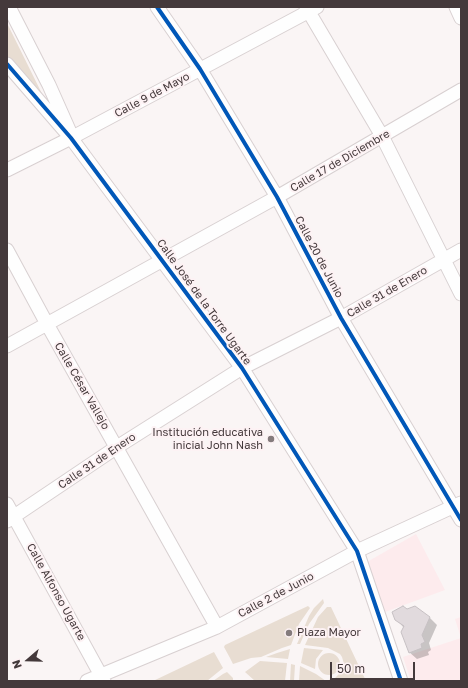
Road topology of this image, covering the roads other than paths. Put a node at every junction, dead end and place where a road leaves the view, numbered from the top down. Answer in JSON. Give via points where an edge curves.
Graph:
{"nodes":[{"id":1,"x":9,"y":7,"type":"edge"},
{"id":2,"x":157,"y":7,"type":"edge"},
{"id":3,"x":456,"y":7,"type":"edge"},
{"id":4,"x":310,"y":9,"type":"edge"},
{"id":5,"x":461,"y":18,"type":"edge"},
{"id":6,"x":7,"y":64,"type":"edge"},
{"id":7,"x":200,"y":69,"type":"junction"},
{"id":8,"x":461,"y":90,"type":"edge"},
{"id":9,"x":382,"y":136,"type":"junction"},
{"id":10,"x":71,"y":138,"type":"junction"},
{"id":11,"x":7,"y":170,"type":"edge"},
{"id":12,"x":277,"y":197,"type":"junction"},
{"id":13,"x":7,"y":250,"type":"edge"},
{"id":14,"x":461,"y":250,"type":"edge"},
{"id":15,"x":445,"y":259,"type":"junction"},
{"id":16,"x":162,"y":260,"type":"junction"},
{"id":17,"x":461,"y":294,"type":"edge"},
{"id":18,"x":341,"y":318,"type":"junction"},
{"id":19,"x":47,"y":324,"type":"junction"},
{"id":20,"x":7,"y":346,"type":"edge"},
{"id":21,"x":242,"y":368,"type":"junction"},
{"id":22,"x":117,"y":447,"type":"junction"},
{"id":23,"x":7,"y":504,"type":"edge"},
{"id":24,"x":458,"y":505,"type":"edge"},
{"id":25,"x":11,"y":519,"type":"edge"},
{"id":26,"x":461,"y":520,"type":"edge"},
{"id":27,"x":357,"y":551,"type":"junction"},
{"id":28,"x":217,"y":627,"type":"junction"},
{"id":29,"x":102,"y":678,"type":"edge"},
{"id":30,"x":87,"y":681,"type":"edge"},
{"id":31,"x":402,"y":681,"type":"edge"}],
"edges":[{"from":1,"to":10,"type":"street","via":[[56,98]]},
{"from":2,"to":7,"type":"street","name":"Calle 20 de Junio"},
{"from":3,"to":5,"type":"street"},
{"from":4,"to":7,"type":"street","name":"Calle 9 de Mayo"},
{"from":4,"to":9,"type":"street"},
{"from":6,"to":10,"type":"street","name":"Calle José de la Torre Ugarte"},
{"from":7,"to":10,"type":"street","name":"Calle 9 de Mayo"},
{"from":7,"to":12,"type":"street","name":"Calle 20 de Junio"},
{"from":8,"to":9,"type":"street","name":"Calle 17 de Diciembre"},
{"from":9,"to":12,"type":"street","name":"Calle 17 de Diciembre"},
{"from":9,"to":15,"type":"street"},
{"from":10,"to":11,"type":"street","name":"Calle 9 de Mayo"},
{"from":10,"to":16,"type":"street","name":"Calle José de la Torre Ugarte"},
{"from":12,"to":16,"type":"street","name":"Calle 17 de Diciembre"},
{"from":12,"to":18,"type":"street","name":"Calle 20 de Junio"},
{"from":13,"to":19,"type":"street","name":"Calle César Vallejo"},
{"from":14,"to":15,"type":"street","name":"Calle 31 de Enero"},
{"from":15,"to":17,"type":"street"},
{"from":15,"to":18,"type":"street","name":"Calle 31 de Enero"},
{"from":16,"to":19,"type":"street","name":"Calle 17 de Diciembre"},
{"from":16,"to":21,"type":"street","name":"Calle José de la Torre Ugarte"},
{"from":18,"to":21,"type":"street","name":"Calle 31 de Enero"},
{"from":18,"to":24,"type":"street","name":"Calle 20 de Junio"},
{"from":19,"to":20,"type":"street","name":"Calle 17 de Diciembre"},
{"from":19,"to":22,"type":"street","name":"Calle César Vallejo"},
{"from":21,"to":22,"type":"street","name":"Calle 31 de Enero"},
{"from":21,"to":27,"type":"street","name":"Calle José de la Torre Ugarte"},
{"from":22,"to":25,"type":"street","name":"Calle 31 de Enero"},
{"from":22,"to":28,"type":"street","name":"Calle César Vallejo"},
{"from":23,"to":25,"type":"street","name":"Calle Alfonso Ugarte"},
{"from":24,"to":26,"type":"street","name":"Calle 20 de Junio"},
{"from":24,"to":27,"type":"street","name":"Calle 2 de Junio"},
{"from":25,"to":29,"type":"street","name":"Calle Alfonso Ugarte"},
{"from":27,"to":28,"type":"street","name":"Calle 2 de Junio"},
{"from":27,"to":31,"type":"street","name":"Calle José de la Torre Ugarte"},
{"from":28,"to":29,"type":"street","name":"Calle 2 de Junio"},
{"from":29,"to":30,"type":"street","name":"Calle 2 de Junio"}]}
